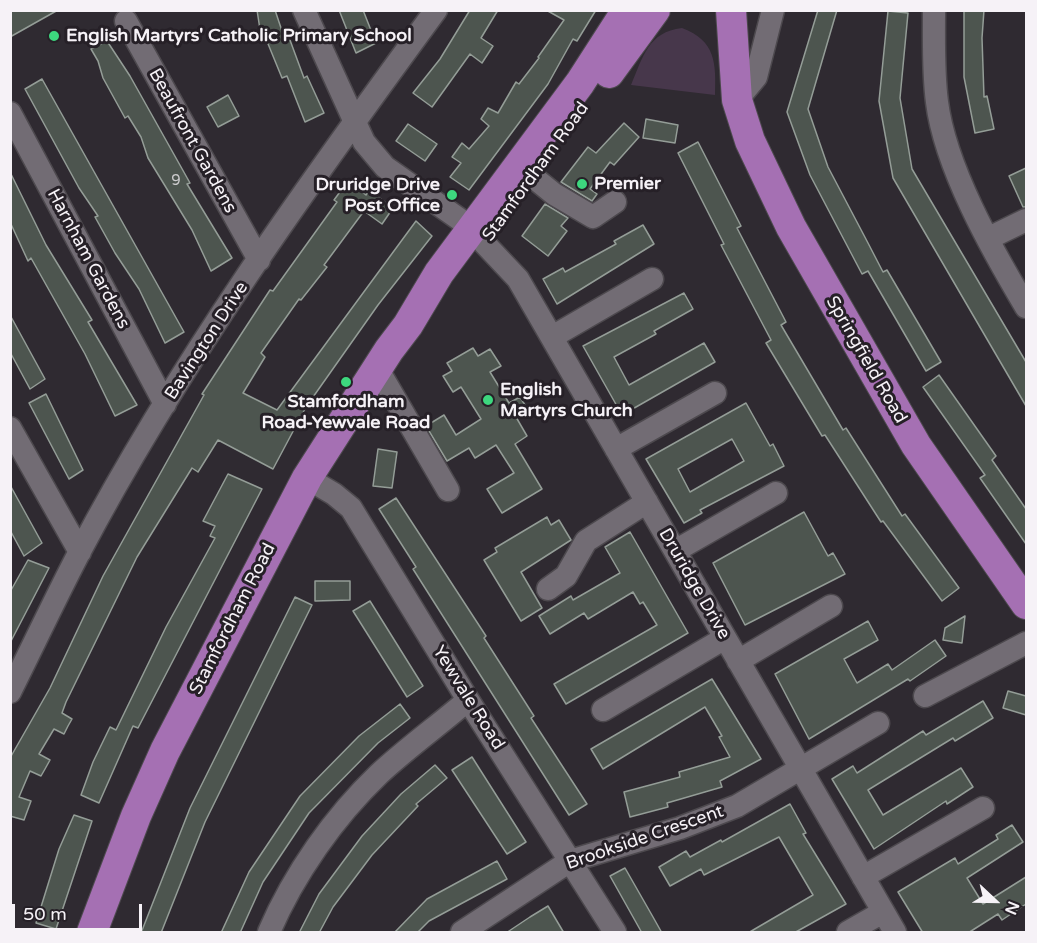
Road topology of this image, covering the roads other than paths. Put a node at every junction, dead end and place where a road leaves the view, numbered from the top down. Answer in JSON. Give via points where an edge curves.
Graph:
{"nodes":[{"id":1,"x":304,"y":10,"type":"edge"},
{"id":2,"x":436,"y":10,"type":"edge"},
{"id":3,"x":627,"y":10,"type":"edge"},
{"id":4,"x":655,"y":10,"type":"edge"},
{"id":5,"x":712,"y":10,"type":"edge"},
{"id":6,"x":731,"y":10,"type":"edge"},
{"id":7,"x":774,"y":10,"type":"edge"},
{"id":8,"x":934,"y":10,"type":"edge"},
{"id":9,"x":126,"y":21,"type":"dead end"},
{"id":10,"x":733,"y":44,"type":"junction"},
{"id":11,"x":737,"y":100,"type":"junction"},
{"id":12,"x":10,"y":113,"type":"edge"},
{"id":13,"x":353,"y":123,"type":"junction"},
{"id":14,"x":533,"y":177,"type":"junction"},
{"id":15,"x":615,"y":201,"type":"dead end"},
{"id":16,"x":1026,"y":220,"type":"edge"},
{"id":17,"x":478,"y":236,"type":"junction"},
{"id":18,"x":989,"y":238,"type":"junction"},
{"id":19,"x":258,"y":261,"type":"junction"},
{"id":20,"x":652,"y":279,"type":"dead end"},
{"id":21,"x":1026,"y":307,"type":"edge"},
{"id":22,"x":552,"y":337,"type":"junction"},
{"id":23,"x":377,"y":368,"type":"junction"},
{"id":24,"x":715,"y":393,"type":"dead end"},
{"id":25,"x":165,"y":404,"type":"junction"},
{"id":26,"x":10,"y":428,"type":"edge"},
{"id":27,"x":616,"y":449,"type":"junction"},
{"id":28,"x":307,"y":478,"type":"junction"},
{"id":29,"x":448,"y":490,"type":"dead end"},
{"id":30,"x":776,"y":493,"type":"dead end"},
{"id":31,"x":647,"y":502,"type":"junction"},
{"id":32,"x":675,"y":551,"type":"junction"},
{"id":33,"x":80,"y":552,"type":"junction"},
{"id":34,"x":548,"y":589,"type":"dead end"},
{"id":35,"x":1026,"y":604,"type":"edge"},
{"id":36,"x":831,"y":606,"type":"dead end"},
{"id":37,"x":725,"y":638,"type":"junction"},
{"id":38,"x":1026,"y":643,"type":"edge"},
{"id":39,"x":738,"y":661,"type":"junction"},
{"id":40,"x":10,"y":692,"type":"edge"},
{"id":41,"x":925,"y":696,"type":"dead end"},
{"id":42,"x":468,"y":700,"type":"junction"},
{"id":43,"x":603,"y":710,"type":"dead end"},
{"id":44,"x":878,"y":723,"type":"dead end"},
{"id":45,"x":800,"y":769,"type":"junction"},
{"id":46,"x":983,"y":807,"type":"dead end"},
{"id":47,"x":570,"y":861,"type":"junction"},
{"id":48,"x":863,"y":877,"type":"junction"},
{"id":49,"x":883,"y":912,"type":"junction"},
{"id":50,"x":92,"y":933,"type":"edge"},
{"id":51,"x":270,"y":933,"type":"edge"},
{"id":52,"x":462,"y":933,"type":"edge"},
{"id":53,"x":615,"y":933,"type":"edge"},
{"id":54,"x":848,"y":933,"type":"edge"},
{"id":55,"x":895,"y":933,"type":"edge"}],
"edges":[{"from":1,"to":13,"type":"street","name":"Druridge Drive"},
{"from":2,"to":13,"type":"street","name":"Bavington Drive"},
{"from":3,"to":17,"type":"main road","name":"Stamfordham Road"},
{"from":4,"to":14,"type":"main road","name":"Stamfordham Road"},
{"from":5,"to":10,"type":"main road","name":"Springfield Road"},
{"from":6,"to":10,"type":"main road","name":"Springfield Road"},
{"from":7,"to":11,"type":"street","via":[[756,77]]},
{"from":8,"to":18,"type":"street","via":[[937,104],[950,155]]},
{"from":9,"to":19,"type":"street","name":"Beaufront Gardens"},
{"from":10,"to":11,"type":"main road","name":"Springfield Road"},
{"from":11,"to":35,"type":"main road","name":"Springfield Road","via":[[750,141],[791,227],[850,335],[916,445]]},
{"from":12,"to":25,"type":"street","name":"Harnham Gardens"},
{"from":13,"to":17,"type":"street","name":"Druridge Drive","via":[[385,167]]},
{"from":13,"to":19,"type":"street","name":"Bavington Drive"},
{"from":14,"to":15,"type":"street","via":[[594,217]]},
{"from":14,"to":17,"type":"main road","name":"Stamfordham Road"},
{"from":16,"to":18,"type":"street"},
{"from":17,"to":22,"type":"street","name":"Druridge Drive","via":[[518,279]]},
{"from":17,"to":23,"type":"main road","name":"Stamfordham Road","via":[[449,285],[408,325]]},
{"from":18,"to":21,"type":"street"},
{"from":19,"to":25,"type":"street","name":"Bavington Drive"},
{"from":20,"to":22,"type":"street"},
{"from":22,"to":27,"type":"street","name":"Druridge Drive"},
{"from":23,"to":28,"type":"main road","name":"Stamfordham Road"},
{"from":23,"to":29,"type":"street"},
{"from":24,"to":27,"type":"street"},
{"from":25,"to":33,"type":"street","name":"Bavington Drive"},
{"from":26,"to":33,"type":"street"},
{"from":27,"to":31,"type":"street","name":"Druridge Drive"},
{"from":28,"to":42,"type":"street","name":"Yewvale Road","via":[[351,508]]},
{"from":28,"to":50,"type":"main road","name":"Stamfordham Road","via":[[165,751]]},
{"from":30,"to":32,"type":"street"},
{"from":31,"to":32,"type":"street","name":"Druridge Drive"},
{"from":31,"to":34,"type":"street","via":[[586,541],[566,576]]},
{"from":32,"to":37,"type":"street","name":"Druridge Drive"},
{"from":33,"to":40,"type":"street","name":"Bavington Drive"},
{"from":36,"to":39,"type":"street"},
{"from":37,"to":39,"type":"street","name":"Druridge Drive"},
{"from":37,"to":43,"type":"street"},
{"from":38,"to":41,"type":"street"},
{"from":39,"to":45,"type":"street","name":"Druridge Drive"},
{"from":42,"to":47,"type":"street","name":"Yewvale Road"},
{"from":42,"to":51,"type":"street","via":[[379,774],[347,809],[294,885]]},
{"from":44,"to":45,"type":"street","name":"Brookside Crescent"},
{"from":45,"to":47,"type":"street","name":"Brookside Crescent","via":[[737,806],[680,828]]},
{"from":45,"to":48,"type":"street","name":"Druridge Drive"},
{"from":46,"to":48,"type":"street"},
{"from":47,"to":52,"type":"street","name":"Brookside Crescent"},
{"from":47,"to":53,"type":"street","name":"Yewvale Road"},
{"from":48,"to":49,"type":"street","name":"Druridge Drive"},
{"from":49,"to":54,"type":"street"},
{"from":49,"to":55,"type":"street","name":"Druridge Drive"}]}
